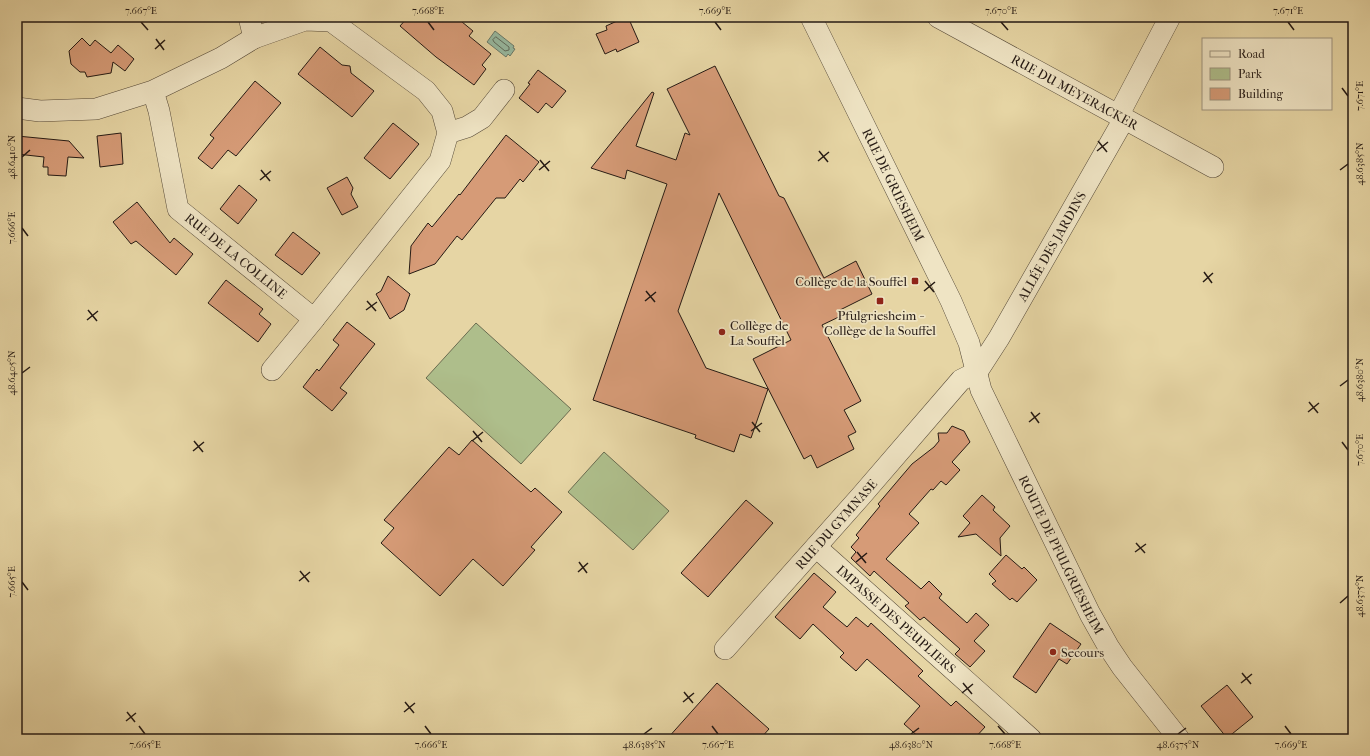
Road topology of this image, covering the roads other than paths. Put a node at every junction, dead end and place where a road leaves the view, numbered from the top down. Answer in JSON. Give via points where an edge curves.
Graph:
{"nodes":[{"id":1,"x":249,"y":17,"type":"edge"},
{"id":2,"x":811,"y":17,"type":"edge"},
{"id":3,"x":938,"y":17,"type":"edge"},
{"id":4,"x":1170,"y":17,"type":"edge"},
{"id":5,"x":254,"y":38,"type":"junction"},
{"id":6,"x":504,"y":90,"type":"dead end"},
{"id":7,"x":153,"y":91,"type":"junction"},
{"id":8,"x":17,"y":108,"type":"edge"},
{"id":9,"x":1121,"y":117,"type":"junction"},
{"id":10,"x":448,"y":133,"type":"junction"},
{"id":11,"x":1213,"y":167,"type":"dead end"},
{"id":12,"x":314,"y":319,"type":"junction"},
{"id":13,"x":975,"y":363,"type":"junction"},
{"id":14,"x":272,"y":370,"type":"dead end"},
{"id":15,"x":816,"y":547,"type":"junction"},
{"id":16,"x":725,"y":649,"type":"dead end"},
{"id":17,"x":1031,"y":739,"type":"edge"},
{"id":18,"x":1179,"y":739,"type":"edge"}],
"edges":[{"from":1,"to":5,"type":"street"},
{"from":2,"to":13,"type":"street","name":"RUE DE GRIESHEIM","via":[[951,301]]},
{"from":3,"to":9,"type":"street","name":"RUE DU MEYERACKER"},
{"from":4,"to":9,"type":"street","name":"ALLÉE DES JARDINS"},
{"from":5,"to":7,"type":"street","via":[[221,58]]},
{"from":5,"to":10,"type":"street","via":[[305,20],[331,21],[426,91],[442,111]]},
{"from":6,"to":10,"type":"street","via":[[482,118],[467,127]]},
{"from":7,"to":8,"type":"street","via":[[96,109],[40,111]]},
{"from":7,"to":12,"type":"street","name":"RUE DE LA COLLINE","via":[[178,210]]},
{"from":9,"to":11,"type":"street","name":"RUE DU MEYERACKER"},
{"from":9,"to":13,"type":"street","name":"ALLÉE DES JARDINS","via":[[999,338]]},
{"from":10,"to":12,"type":"street","via":[[440,161]]},
{"from":12,"to":14,"type":"street"},
{"from":13,"to":15,"type":"street","name":"RUE DU GYMNASE"},
{"from":13,"to":18,"type":"street","name":"ROUTE DE PFULGRIESHEIM","via":[[981,390],[1090,614],[1122,667]]},
{"from":15,"to":16,"type":"street","name":"RUE DU GYMNASE"},
{"from":15,"to":17,"type":"street","name":"IMPASSE DES PEUPLIERS"}]}
